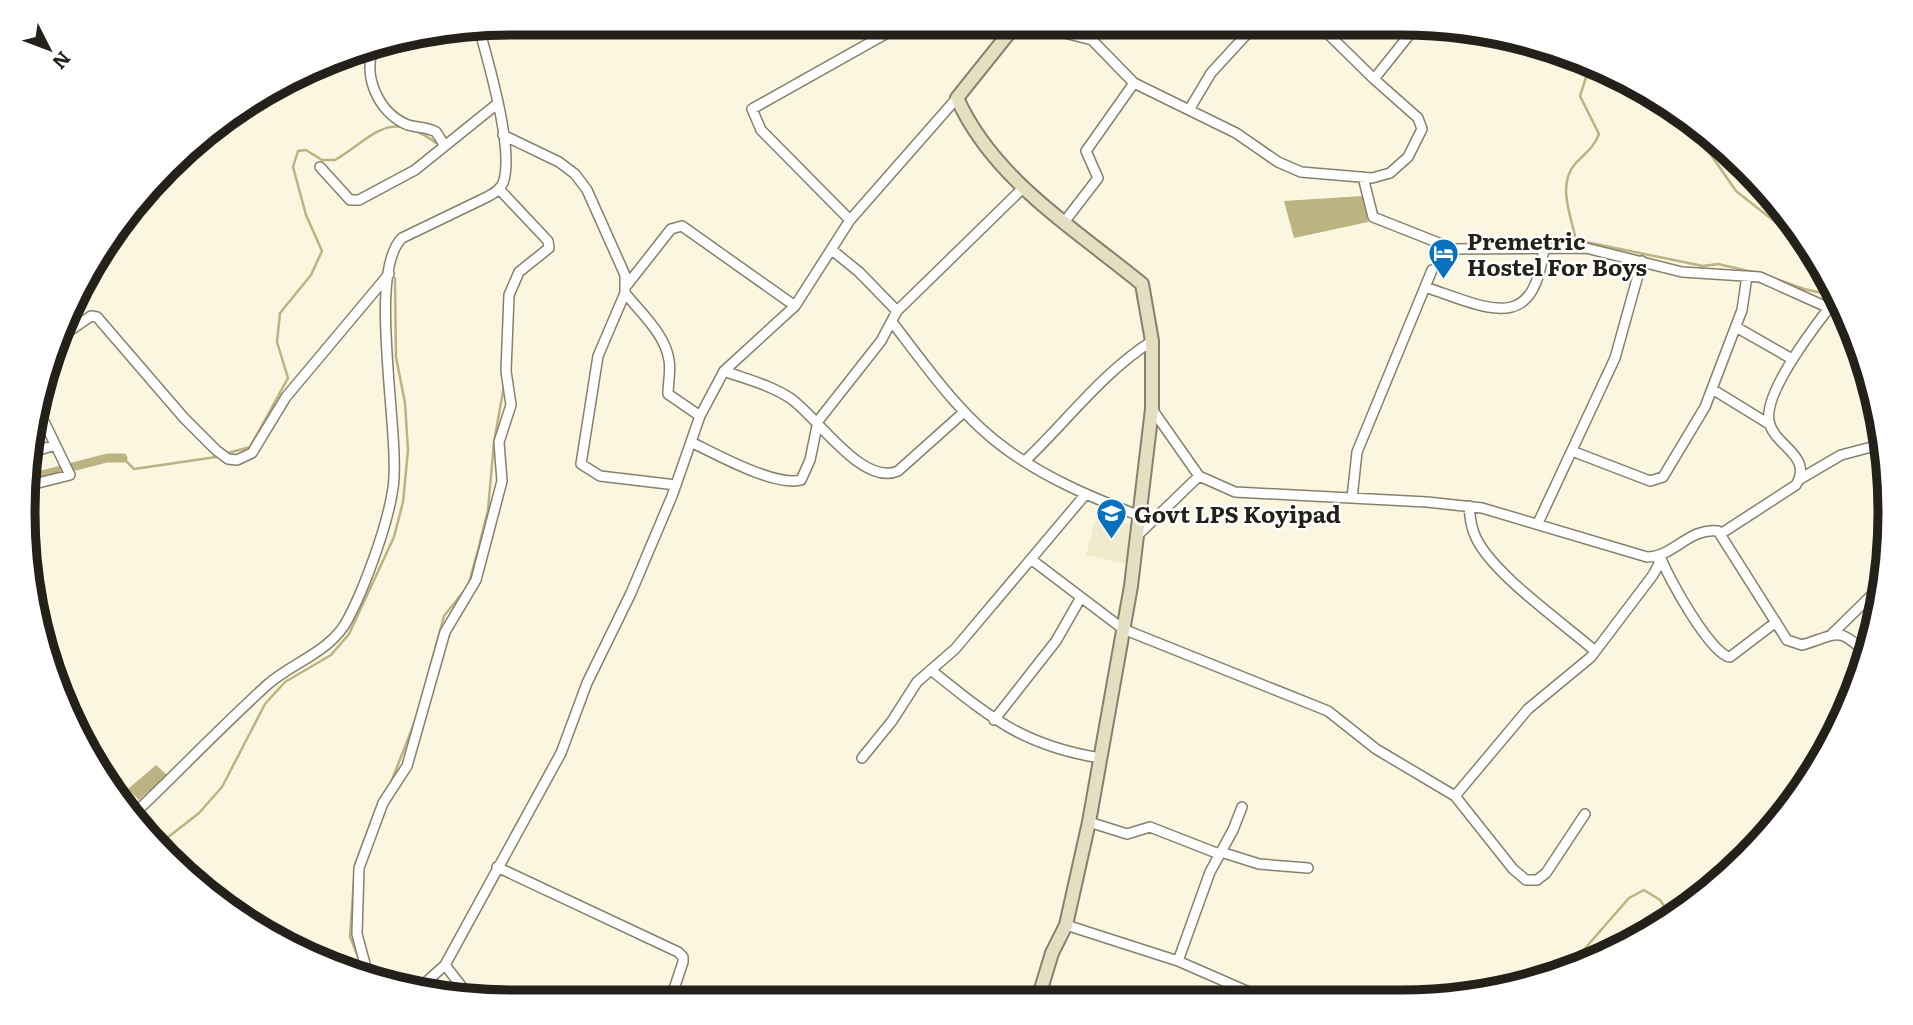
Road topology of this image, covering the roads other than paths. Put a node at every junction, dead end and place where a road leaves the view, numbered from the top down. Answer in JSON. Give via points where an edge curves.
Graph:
{"nodes":[{"id":1,"x":884,"y":35,"type":"edge"},
{"id":2,"x":1007,"y":35,"type":"edge"},
{"id":3,"x":1073,"y":35,"type":"edge"},
{"id":4,"x":1246,"y":35,"type":"edge"},
{"id":5,"x":1329,"y":35,"type":"edge"},
{"id":6,"x":1409,"y":35,"type":"edge"},
{"id":7,"x":481,"y":36,"type":"edge"},
{"id":8,"x":370,"y":57,"type":"edge"},
{"id":9,"x":1374,"y":79,"type":"junction"},
{"id":10,"x":1134,"y":83,"type":"junction"},
{"id":11,"x":957,"y":98,"type":"junction"},
{"id":12,"x":497,"y":104,"type":"junction"},
{"id":13,"x":1189,"y":110,"type":"junction"},
{"id":14,"x":503,"y":135,"type":"junction"},
{"id":15,"x":445,"y":146,"type":"junction"},
{"id":16,"x":320,"y":167,"type":"dead end"},
{"id":17,"x":1363,"y":177,"type":"junction"},
{"id":18,"x":1023,"y":188,"type":"junction"},
{"id":19,"x":499,"y":189,"type":"junction"},
{"id":20,"x":850,"y":220,"type":"junction"},
{"id":21,"x":1065,"y":221,"type":"junction"},
{"id":22,"x":1544,"y":247,"type":"junction"},
{"id":23,"x":832,"y":250,"type":"junction"},
{"id":24,"x":1642,"y":261,"type":"junction"},
{"id":25,"x":1432,"y":270,"type":"dead end"},
{"id":26,"x":390,"y":273,"type":"junction"},
{"id":27,"x":1747,"y":276,"type":"junction"},
{"id":28,"x":1425,"y":288,"type":"junction"},
{"id":29,"x":626,"y":289,"type":"junction"},
{"id":30,"x":795,"y":306,"type":"junction"},
{"id":31,"x":1829,"y":307,"type":"joint"},
{"id":32,"x":897,"y":311,"type":"junction"},
{"id":33,"x":892,"y":322,"type":"junction"},
{"id":34,"x":1736,"y":327,"type":"junction"},
{"id":35,"x":71,"y":331,"type":"edge"},
{"id":36,"x":1152,"y":341,"type":"junction"},
{"id":37,"x":1792,"y":359,"type":"junction"},
{"id":38,"x":724,"y":371,"type":"junction"},
{"id":39,"x":1712,"y":389,"type":"junction"},
{"id":40,"x":1152,"y":409,"type":"junction"},
{"id":41,"x":964,"y":412,"type":"junction"},
{"id":42,"x":700,"y":416,"type":"junction"},
{"id":43,"x":44,"y":421,"type":"edge"},
{"id":44,"x":818,"y":421,"type":"junction"},
{"id":45,"x":1769,"y":424,"type":"junction"},
{"id":46,"x":691,"y":442,"type":"junction"},
{"id":47,"x":55,"y":445,"type":"junction"},
{"id":48,"x":1873,"y":447,"type":"edge"},
{"id":49,"x":39,"y":450,"type":"edge"},
{"id":50,"x":1572,"y":452,"type":"junction"},
{"id":51,"x":1025,"y":461,"type":"junction"},
{"id":52,"x":1199,"y":476,"type":"junction"},
{"id":53,"x":1800,"y":479,"type":"junction"},
{"id":54,"x":36,"y":484,"type":"edge"},
{"id":55,"x":676,"y":485,"type":"junction"},
{"id":56,"x":1085,"y":495,"type":"junction"},
{"id":57,"x":1352,"y":498,"type":"junction"},
{"id":58,"x":1469,"y":506,"type":"junction"},
{"id":59,"x":1140,"y":516,"type":"junction"},
{"id":60,"x":1538,"y":523,"type":"junction"},
{"id":61,"x":1722,"y":533,"type":"junction"},
{"id":62,"x":1137,"y":536,"type":"junction"},
{"id":63,"x":1659,"y":555,"type":"junction"},
{"id":64,"x":1032,"y":560,"type":"junction"},
{"id":65,"x":1871,"y":596,"type":"edge"},
{"id":66,"x":1080,"y":599,"type":"junction"},
{"id":67,"x":1776,"y":622,"type":"junction"},
{"id":68,"x":1124,"y":629,"type":"junction"},
{"id":69,"x":1832,"y":634,"type":"junction"},
{"id":70,"x":1859,"y":647,"type":"edge"},
{"id":71,"x":1595,"y":651,"type":"junction"},
{"id":72,"x":931,"y":670,"type":"junction"},
{"id":73,"x":994,"y":720,"type":"junction"},
{"id":74,"x":862,"y":758,"type":"dead end"},
{"id":75,"x":1100,"y":758,"type":"junction"},
{"id":76,"x":1455,"y":796,"type":"junction"},
{"id":77,"x":1242,"y":807,"type":"dead end"},
{"id":78,"x":138,"y":808,"type":"edge"},
{"id":79,"x":1585,"y":814,"type":"dead end"},
{"id":80,"x":1089,"y":822,"type":"junction"},
{"id":81,"x":1220,"y":853,"type":"junction"},
{"id":82,"x":497,"y":867,"type":"junction"},
{"id":83,"x":1308,"y":868,"type":"dead end"},
{"id":84,"x":1066,"y":925,"type":"junction"},
{"id":85,"x":1178,"y":961,"type":"junction"},
{"id":86,"x":445,"y":965,"type":"junction"},
{"id":87,"x":366,"y":967,"type":"edge"},
{"id":88,"x":425,"y":982,"type":"edge"},
{"id":89,"x":462,"y":987,"type":"edge"},
{"id":90,"x":674,"y":990,"type":"edge"},
{"id":91,"x":1041,"y":990,"type":"edge"},
{"id":92,"x":1244,"y":990,"type":"edge"}],
"edges":[{"from":1,"to":20,"type":"street","via":[[752,109],[761,130]]},
{"from":2,"to":11,"type":"street"},
{"from":3,"to":10,"type":"street","via":[[1092,40]]},
{"from":4,"to":13,"type":"street","via":[[1212,73]]},
{"from":5,"to":9,"type":"street"},
{"from":6,"to":9,"type":"street"},
{"from":7,"to":12,"type":"street"},
{"from":8,"to":15,"type":"street","via":[[369,71],[383,106],[408,125],[431,129]]},
{"from":9,"to":17,"type":"street","via":[[1418,118],[1422,129],[1399,167],[1380,176]]},
{"from":10,"to":13,"type":"street"},
{"from":10,"to":21,"type":"street","via":[[1086,151],[1098,178]]},
{"from":11,"to":18,"type":"street","via":[[971,129]]},
{"from":11,"to":20,"type":"street"},
{"from":12,"to":14,"type":"street"},
{"from":12,"to":15,"type":"street"},
{"from":13,"to":17,"type":"street","via":[[1236,133],[1290,169]]},
{"from":14,"to":19,"type":"street","via":[[504,171]]},
{"from":14,"to":29,"type":"street","via":[[575,174],[602,222]]},
{"from":15,"to":16,"type":"street","via":[[415,170],[359,200],[351,200]]},
{"from":17,"to":22,"type":"street","via":[[1370,212],[1386,224],[1454,249]]},
{"from":18,"to":21,"type":"street"},
{"from":18,"to":32,"type":"street"},
{"from":19,"to":26,"type":"street","via":[[402,238],[393,250]]},
{"from":19,"to":87,"type":"street","via":[[548,241],[549,248],[519,272],[509,295],[506,371],[511,405],[499,442],[502,481],[477,580],[445,632],[407,766],[383,803],[359,868],[357,934]]},
{"from":20,"to":23,"type":"street"},
{"from":21,"to":36,"type":"street","via":[[1142,284]]},
{"from":22,"to":24,"type":"street","via":[[1586,248]]},
{"from":22,"to":28,"type":"street","via":[[1539,279],[1528,299],[1518,306],[1497,309]]},
{"from":23,"to":30,"type":"street"},
{"from":23,"to":32,"type":"street"},
{"from":24,"to":27,"type":"street","via":[[1682,272]]},
{"from":24,"to":50,"type":"street","via":[[1615,358]]},
{"from":25,"to":28,"type":"street"},
{"from":26,"to":35,"type":"street","via":[[286,397],[252,453],[237,460],[216,450],[184,418],[97,317]]},
{"from":26,"to":78,"type":"street","via":[[384,318],[395,453],[393,489],[348,619],[327,644],[270,683]]},
{"from":27,"to":31,"type":"street","via":[[1778,283]]},
{"from":27,"to":34,"type":"street"},
{"from":28,"to":57,"type":"street","via":[[1357,452]]},
{"from":29,"to":30,"type":"street","via":[[671,229],[682,226]]},
{"from":29,"to":42,"type":"street","via":[[667,352],[668,394]]},
{"from":29,"to":55,"type":"street","via":[[598,356],[581,464],[600,476]]},
{"from":30,"to":38,"type":"street"},
{"from":31,"to":37,"type":"street"},
{"from":32,"to":33,"type":"street"},
{"from":33,"to":41,"type":"street"},
{"from":33,"to":44,"type":"street"},
{"from":34,"to":37,"type":"street"},
{"from":34,"to":39,"type":"street"},
{"from":36,"to":40,"type":"street"},
{"from":36,"to":51,"type":"street","via":[[1101,379]]},
{"from":37,"to":45,"type":"street","via":[[1773,400]]},
{"from":38,"to":42,"type":"street"},
{"from":38,"to":44,"type":"street","via":[[775,389]]},
{"from":39,"to":45,"type":"street"},
{"from":39,"to":50,"type":"street","via":[[1660,480],[1650,481]]},
{"from":40,"to":52,"type":"street"},
{"from":40,"to":59,"type":"street"},
{"from":41,"to":44,"type":"street","via":[[893,473],[853,458]]},
{"from":41,"to":51,"type":"street"},
{"from":42,"to":46,"type":"street"},
{"from":43,"to":47,"type":"street"},
{"from":44,"to":46,"type":"street","via":[[805,476],[795,481],[745,467]]},
{"from":45,"to":53,"type":"street","via":[[1800,463]]},
{"from":46,"to":55,"type":"street"},
{"from":47,"to":49,"type":"street"},
{"from":47,"to":54,"type":"street","via":[[70,475]]},
{"from":48,"to":53,"type":"street","via":[[1841,455]]},
{"from":50,"to":60,"type":"street"},
{"from":51,"to":56,"type":"street"},
{"from":52,"to":57,"type":"street","via":[[1235,492]]},
{"from":52,"to":62,"type":"street"},
{"from":53,"to":61,"type":"street"},
{"from":55,"to":82,"type":"street","via":[[587,683],[561,753]]},
{"from":56,"to":59,"type":"street"},
{"from":56,"to":64,"type":"street"},
{"from":57,"to":58,"type":"street"},
{"from":58,"to":60,"type":"street"},
{"from":58,"to":71,"type":"street","via":[[1475,537],[1492,561]]},
{"from":59,"to":62,"type":"street"},
{"from":60,"to":63,"type":"street","via":[[1647,557]]},
{"from":61,"to":63,"type":"street","via":[[1698,532]]},
{"from":61,"to":67,"type":"street"},
{"from":62,"to":68,"type":"street"},
{"from":63,"to":67,"type":"street","via":[[1719,654],[1730,657]]},
{"from":63,"to":71,"type":"street","via":[[1653,575]]},
{"from":64,"to":66,"type":"street"},
{"from":64,"to":72,"type":"street"},
{"from":65,"to":69,"type":"street"},
{"from":66,"to":68,"type":"street"},
{"from":66,"to":73,"type":"street","via":[[1056,641]]},
{"from":67,"to":69,"type":"street","via":[[1787,640],[1798,645]]},
{"from":68,"to":75,"type":"street"},
{"from":68,"to":76,"type":"street","via":[[1328,711],[1376,749]]},
{"from":69,"to":70,"type":"street","via":[[1849,638]]},
{"from":71,"to":76,"type":"street","via":[[1528,709]]},
{"from":72,"to":73,"type":"street"},
{"from":72,"to":74,"type":"street"},
{"from":73,"to":75,"type":"street","via":[[1045,747]]},
{"from":75,"to":80,"type":"street"},
{"from":76,"to":79,"type":"street","via":[[1526,880],[1537,880],[1546,873]]},
{"from":77,"to":81,"type":"street"},
{"from":80,"to":81,"type":"street","via":[[1127,834],[1150,827]]},
{"from":80,"to":84,"type":"street"},
{"from":81,"to":83,"type":"street","via":[[1259,864]]},
{"from":81,"to":85,"type":"street","via":[[1192,915]]},
{"from":82,"to":86,"type":"street"},
{"from":82,"to":90,"type":"street","via":[[678,952],[683,962]]},
{"from":84,"to":85,"type":"street"},
{"from":84,"to":91,"type":"street"},
{"from":85,"to":92,"type":"street"},
{"from":86,"to":88,"type":"street"},
{"from":86,"to":89,"type":"street"}]}
